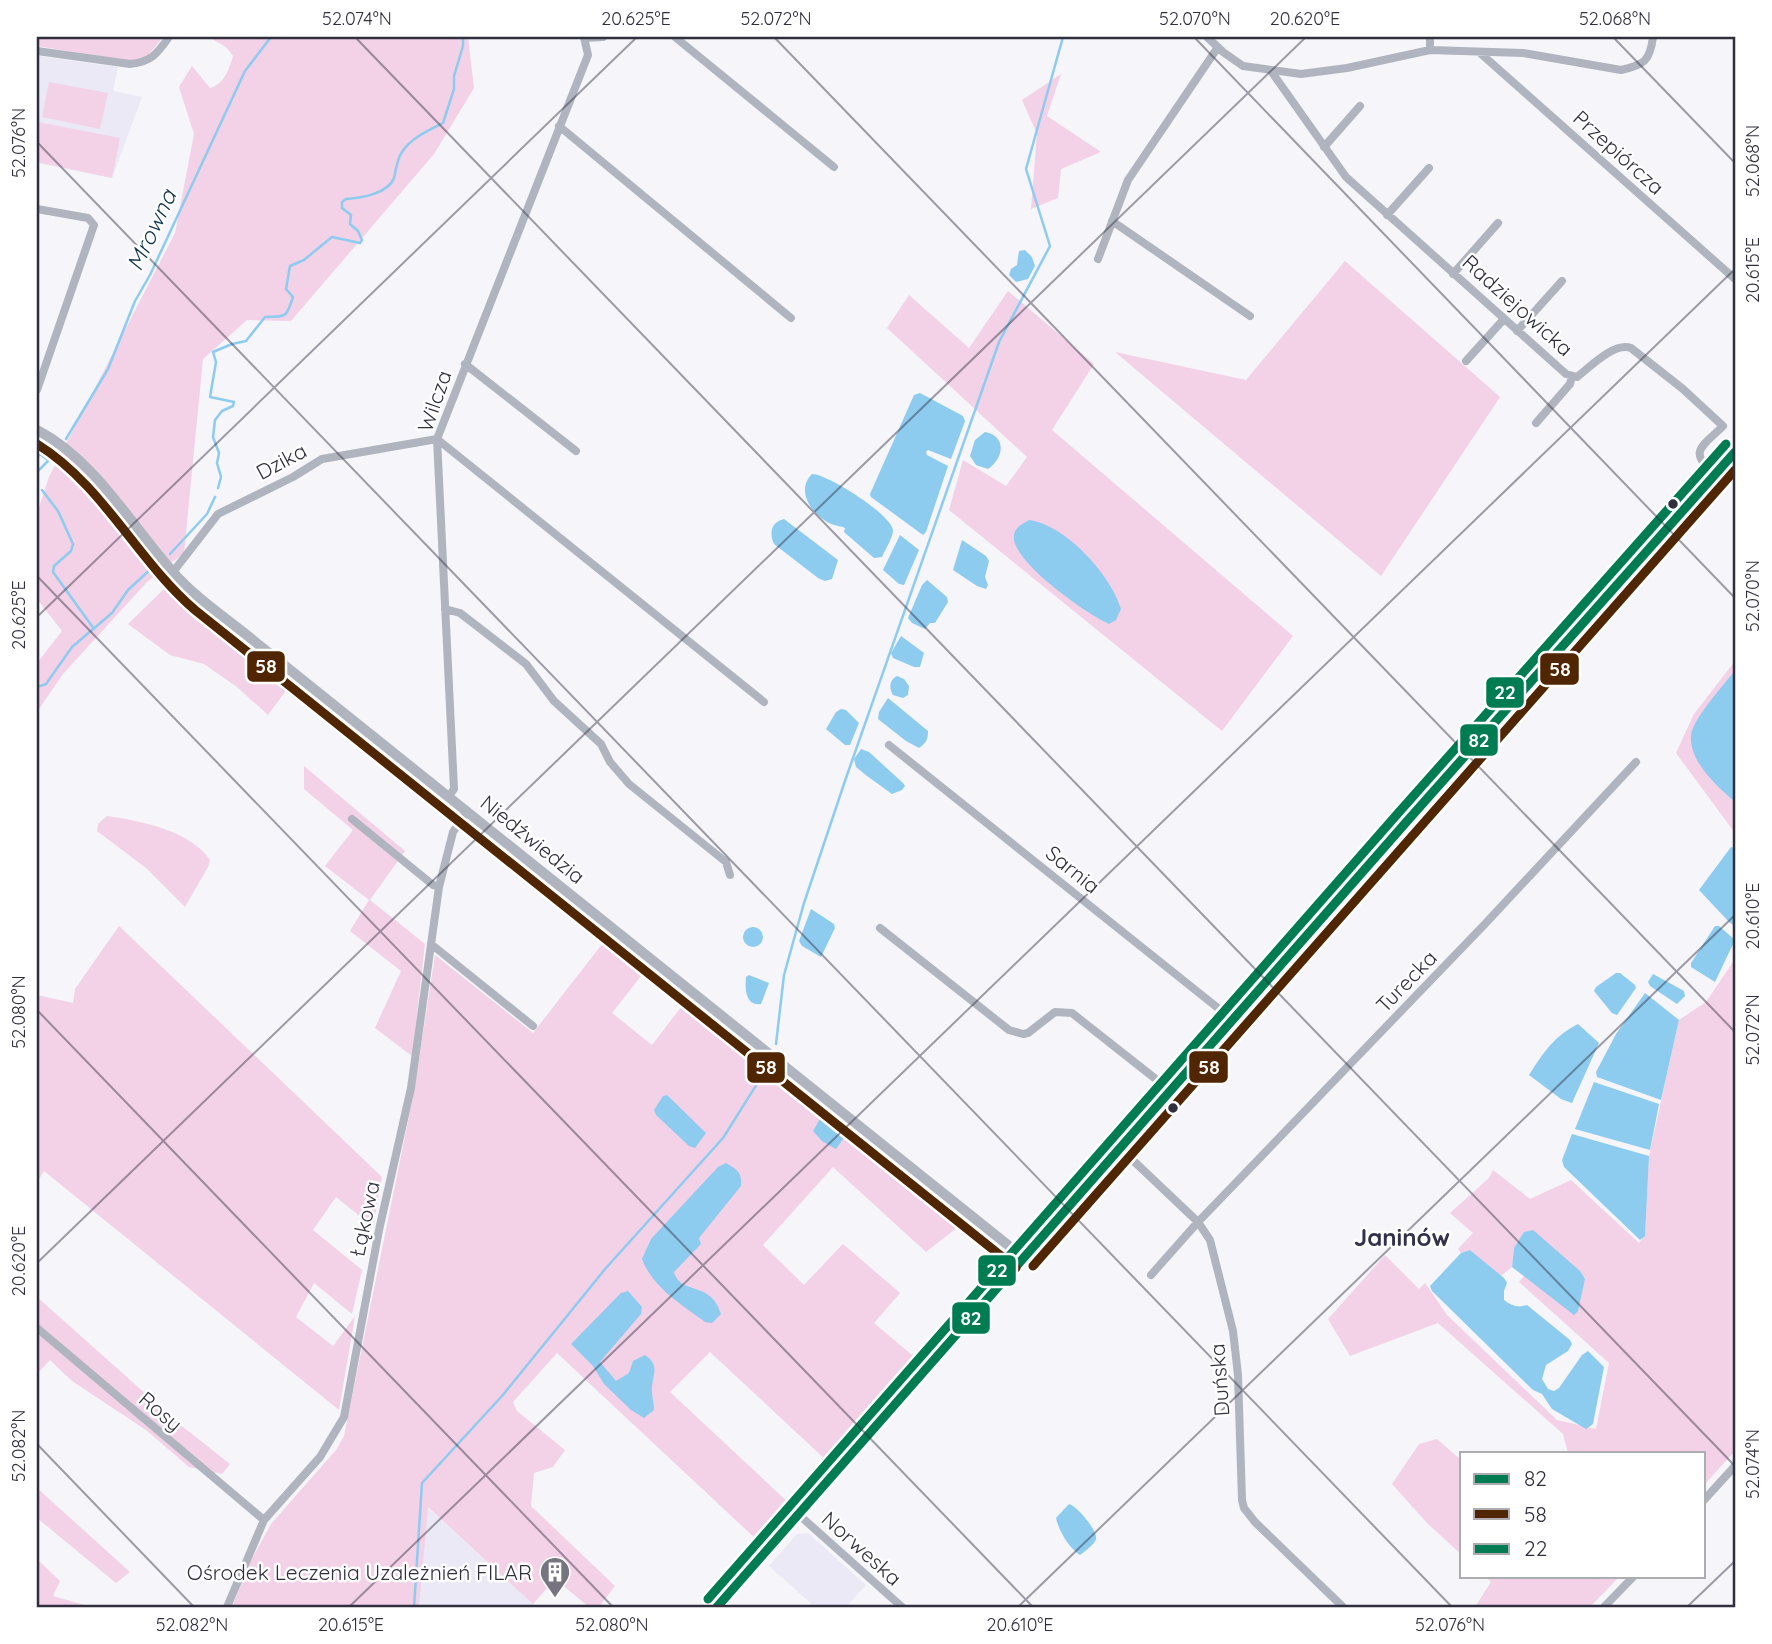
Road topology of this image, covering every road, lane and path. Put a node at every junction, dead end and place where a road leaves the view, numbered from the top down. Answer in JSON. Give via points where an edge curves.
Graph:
{"nodes":[{"id":1,"x":169,"y":37,"type":"edge"},
{"id":2,"x":603,"y":37,"type":"edge"},
{"id":3,"x":675,"y":37,"type":"edge"},
{"id":4,"x":1207,"y":37,"type":"edge"},
{"id":5,"x":1430,"y":37,"type":"edge"},
{"id":6,"x":1653,"y":37,"type":"edge"},
{"id":7,"x":584,"y":38,"type":"edge"},
{"id":8,"x":1218,"y":47,"type":"junction"},
{"id":9,"x":1430,"y":50,"type":"junction"},
{"id":10,"x":37,"y":51,"type":"edge"},
{"id":11,"x":1479,"y":52,"type":"junction"},
{"id":12,"x":1271,"y":71,"type":"junction"},
{"id":13,"x":1360,"y":106,"type":"dead end"},
{"id":14,"x":559,"y":126,"type":"junction"},
{"id":15,"x":1324,"y":147,"type":"junction"},
{"id":16,"x":834,"y":167,"type":"dead end"},
{"id":17,"x":1429,"y":168,"type":"dead end"},
{"id":18,"x":37,"y":209,"type":"edge"},
{"id":19,"x":1387,"y":215,"type":"junction"},
{"id":20,"x":1112,"y":221,"type":"junction"},
{"id":21,"x":1497,"y":223,"type":"dead end"},
{"id":22,"x":1098,"y":259,"type":"dead end"},
{"id":23,"x":1453,"y":274,"type":"junction"},
{"id":24,"x":1735,"y":279,"type":"edge"},
{"id":25,"x":1562,"y":281,"type":"dead end"},
{"id":26,"x":1250,"y":316,"type":"dead end"},
{"id":27,"x":791,"y":318,"type":"dead end"},
{"id":28,"x":1504,"y":319,"type":"junction"},
{"id":29,"x":1517,"y":331,"type":"junction"},
{"id":30,"x":1466,"y":361,"type":"dead end"},
{"id":31,"x":465,"y":364,"type":"junction"},
{"id":32,"x":1572,"y":376,"type":"junction"},
{"id":33,"x":37,"y":390,"type":"edge"},
{"id":34,"x":1536,"y":422,"type":"dead end"},
{"id":35,"x":37,"y":430,"type":"edge"},
{"id":36,"x":437,"y":439,"type":"junction"},
{"id":37,"x":576,"y":451,"type":"dead end"},
{"id":38,"x":1735,"y":452,"type":"edge"},
{"id":39,"x":1715,"y":475,"type":"junction"},
{"id":40,"x":173,"y":572,"type":"junction"},
{"id":41,"x":445,"y":609,"type":"junction"},
{"id":42,"x":764,"y":702,"type":"dead end"},
{"id":43,"x":889,"y":745,"type":"dead end"},
{"id":44,"x":1636,"y":762,"type":"dead end"},
{"id":45,"x":449,"y":796,"type":"junction"},
{"id":46,"x":467,"y":811,"type":"junction"},
{"id":47,"x":352,"y":819,"type":"dead end"},
{"id":48,"x":730,"y":875,"type":"dead end"},
{"id":49,"x":439,"y":887,"type":"junction"},
{"id":50,"x":880,"y":928,"type":"dead end"},
{"id":51,"x":431,"y":944,"type":"junction"},
{"id":52,"x":1233,"y":1020,"type":"junction"},
{"id":53,"x":533,"y":1026,"type":"dead end"},
{"id":54,"x":1171,"y":1091,"type":"junction"},
{"id":55,"x":1121,"y":1149,"type":"junction"},
{"id":56,"x":1198,"y":1222,"type":"junction"},
{"id":57,"x":1024,"y":1258,"type":"junction"},
{"id":58,"x":1151,"y":1275,"type":"dead end"},
{"id":59,"x":37,"y":1328,"type":"edge"},
{"id":60,"x":1735,"y":1466,"type":"edge"},
{"id":61,"x":1706,"y":1498,"type":"edge"},
{"id":62,"x":799,"y":1514,"type":"junction"},
{"id":63,"x":264,"y":1520,"type":"junction"},
{"id":64,"x":1632,"y":1578,"type":"edge"},
{"id":65,"x":1607,"y":1606,"type":"edge"},
{"id":66,"x":226,"y":1607,"type":"edge"},
{"id":67,"x":717,"y":1607,"type":"edge"},
{"id":68,"x":902,"y":1607,"type":"edge"},
{"id":69,"x":1343,"y":1607,"type":"edge"}],
"edges":[{"from":1,"to":10,"type":"street","via":[[156,56],[143,63]]},
{"from":2,"to":7,"type":"street"},
{"from":3,"to":16,"type":"street"},
{"from":4,"to":8,"type":"street"},
{"from":5,"to":9,"type":"street"},
{"from":6,"to":11,"type":"street","via":[[1645,61],[1621,70],[1523,53]]},
{"from":7,"to":14,"type":"street","name":"Wilcza","via":[[588,54]]},
{"from":8,"to":12,"type":"street","via":[[1243,66]]},
{"from":8,"to":20,"type":"street","via":[[1128,180]]},
{"from":9,"to":11,"type":"street"},
{"from":9,"to":12,"type":"street","via":[[1342,69],[1301,74]]},
{"from":11,"to":24,"type":"street","name":"Przepiórcza"},
{"from":12,"to":15,"type":"street","name":"Radziejowicka"},
{"from":13,"to":15,"type":"street"},
{"from":14,"to":27,"type":"street"},
{"from":14,"to":31,"type":"street","name":"Wilcza"},
{"from":15,"to":19,"type":"street","name":"Radziejowicka","via":[[1346,177]]},
{"from":17,"to":19,"type":"street"},
{"from":18,"to":33,"type":"street","via":[[88,218],[94,225]]},
{"from":19,"to":23,"type":"street","name":"Radziejowicka"},
{"from":20,"to":22,"type":"street"},
{"from":20,"to":26,"type":"street"},
{"from":21,"to":23,"type":"street"},
{"from":23,"to":28,"type":"street","name":"Radziejowicka"},
{"from":25,"to":29,"type":"street"},
{"from":28,"to":29,"type":"street","name":"Radziejowicka"},
{"from":28,"to":30,"type":"street"},
{"from":29,"to":32,"type":"street","name":"Radziejowicka"},
{"from":31,"to":36,"type":"street","name":"Wilcza"},
{"from":31,"to":37,"type":"street"},
{"from":32,"to":34,"type":"street"},
{"from":32,"to":39,"type":"street","name":"Radziejowicka","via":[[1616,349],[1631,348],[1723,426],[1698,456]]},
{"from":35,"to":40,"type":"street","name":"Niedźwiedzia","via":[[89,472]]},
{"from":36,"to":40,"type":"street","name":"Dzika","via":[[322,459],[218,514]]},
{"from":36,"to":41,"type":"street","name":"Wilcza"},
{"from":36,"to":42,"type":"street"},
{"from":38,"to":39,"type":"main road"},
{"from":39,"to":52,"type":"main road"},
{"from":40,"to":45,"type":"street","name":"Niedźwiedzia"},
{"from":41,"to":45,"type":"street","name":"Wilcza","via":[[454,789]]},
{"from":41,"to":48,"type":"street","via":[[460,613],[526,664],[554,701],[596,739],[629,785],[726,862]]},
{"from":43,"to":52,"type":"street","name":"Sarnia"},
{"from":44,"to":56,"type":"street","name":"Turecka"},
{"from":45,"to":46,"type":"street","name":"Niedźwiedzia"},
{"from":46,"to":49,"type":"street","name":"Łąkowa","via":[[453,832]]},
{"from":46,"to":57,"type":"street","name":"Niedźwiedzia"},
{"from":47,"to":49,"type":"street"},
{"from":49,"to":51,"type":"street","name":"Łąkowa"},
{"from":50,"to":54,"type":"street","via":[[1009,1030],[1028,1033],[1055,1012],[1072,1013]]},
{"from":51,"to":53,"type":"street"},
{"from":51,"to":63,"type":"street","name":"Łąkowa","via":[[411,1088],[344,1417],[320,1457]]},
{"from":52,"to":54,"type":"main road"},
{"from":54,"to":55,"type":"main road"},
{"from":55,"to":56,"type":"street","name":"Duńska"},
{"from":55,"to":57,"type":"main road"},
{"from":56,"to":58,"type":"street","name":"Turecka"},
{"from":56,"to":69,"type":"street","name":"Duńska","via":[[1210,1240],[1233,1331],[1244,1508]]},
{"from":57,"to":62,"type":"main road"},
{"from":59,"to":63,"type":"street","name":"Rosy"},
{"from":60,"to":61,"type":"street"},
{"from":62,"to":67,"type":"main road"},
{"from":62,"to":68,"type":"street","name":"Norweska"},
{"from":63,"to":66,"type":"street","name":"Łąkowa"},
{"from":64,"to":65,"type":"street"}]}
